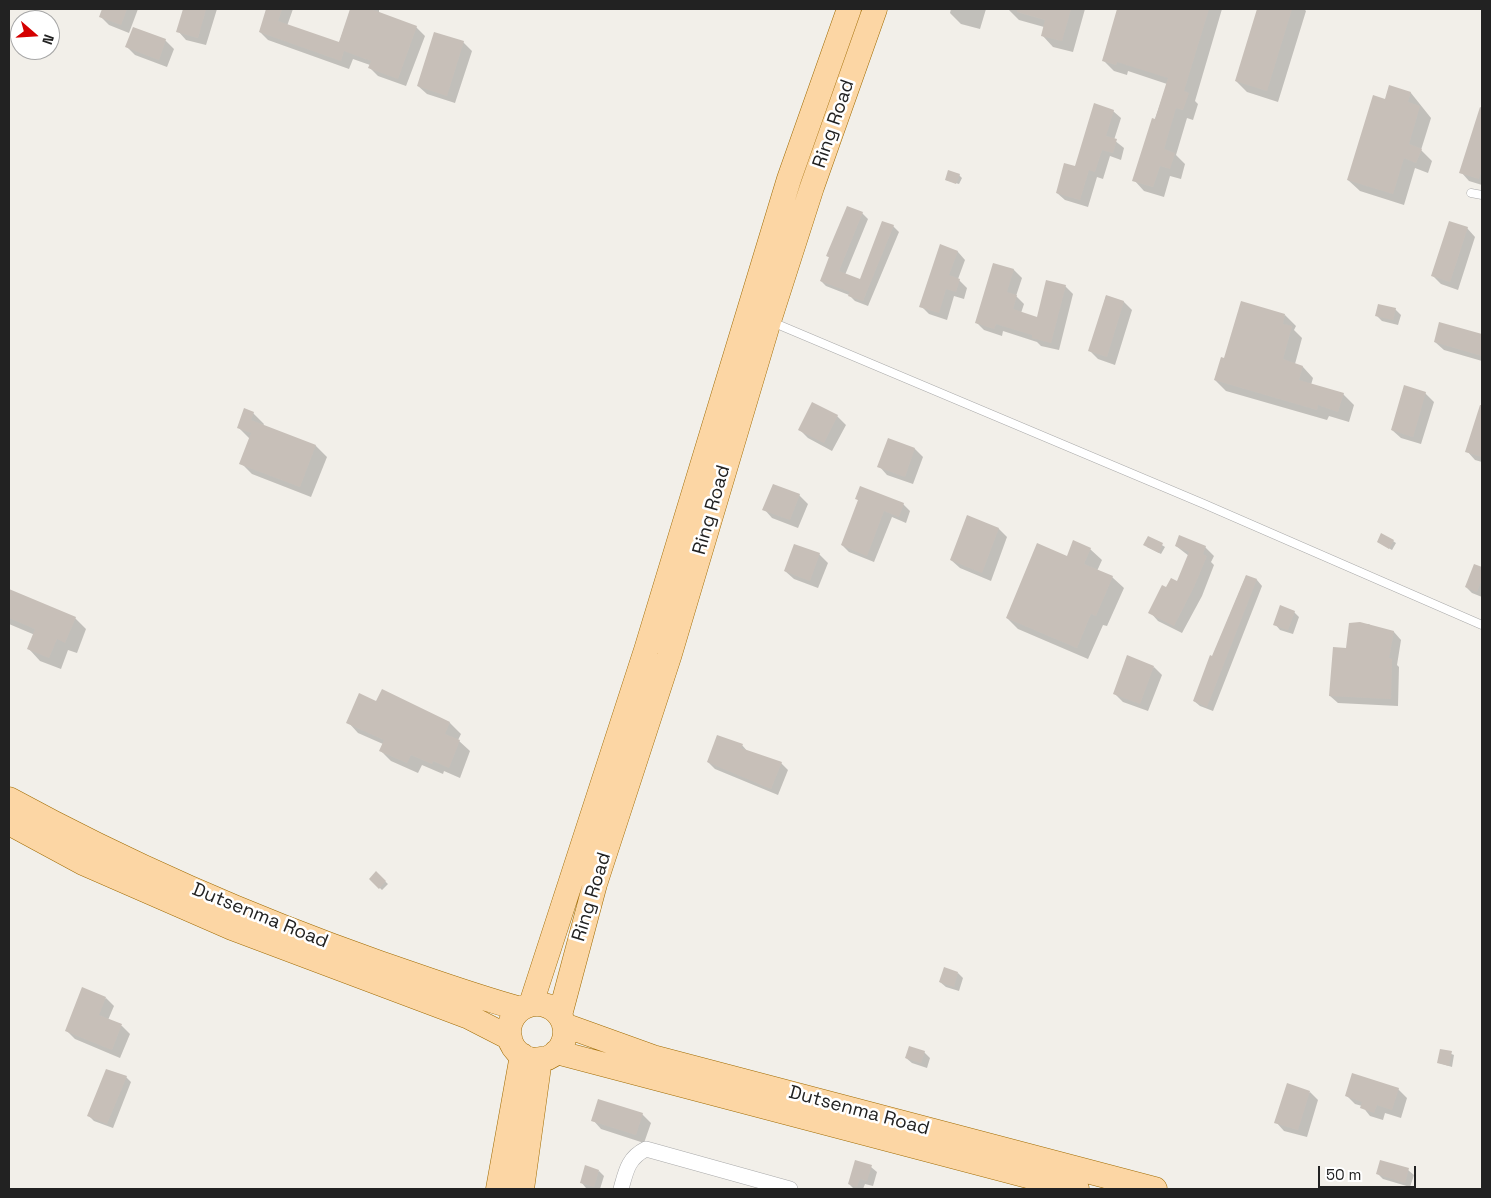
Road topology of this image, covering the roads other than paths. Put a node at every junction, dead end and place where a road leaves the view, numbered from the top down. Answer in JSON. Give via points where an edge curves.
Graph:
{"nodes":[{"id":1,"x":849,"y":9,"type":"edge"},
{"id":2,"x":875,"y":9,"type":"edge"},
{"id":3,"x":1471,"y":193,"type":"dead end"},
{"id":4,"x":1482,"y":195,"type":"edge"},
{"id":5,"x":758,"y":317,"type":"junction"},
{"id":6,"x":1482,"y":625,"type":"edge"},
{"id":7,"x":9,"y":799,"type":"edge"},
{"id":8,"x":9,"y":823,"type":"edge"},
{"id":9,"x":526,"y":1006,"type":"junction"},
{"id":10,"x":562,"y":1020,"type":"junction"},
{"id":11,"x":532,"y":1051,"type":"junction"},
{"id":12,"x":498,"y":1189,"type":"edge"},
{"id":13,"x":522,"y":1189,"type":"edge"},
{"id":14,"x":621,"y":1189,"type":"edge"},
{"id":15,"x":790,"y":1189,"type":"edge"},
{"id":16,"x":1077,"y":1189,"type":"edge"},
{"id":17,"x":1155,"y":1189,"type":"edge"}],
"edges":[{"from":1,"to":5,"type":"main road","via":[[789,179]]},
{"from":2,"to":5,"type":"main road","name":"Ring Road","via":[[812,186]]},
{"from":3,"to":4,"type":"lane"},
{"from":5,"to":6,"type":"lane","via":[[1195,500]]},
{"from":5,"to":9,"type":"main road"},
{"from":5,"to":10,"type":"main road","name":"Ring Road","via":[[669,657],[595,884]]},
{"from":7,"to":9,"type":"main road","name":"Dutsenma Road","via":[[82,839],[319,942],[475,996]]},
{"from":8,"to":11,"type":"main road","name":"Dutsenma Road","via":[[83,863],[214,920],[469,1017]]},
{"from":9,"to":10,"type":"main road","via":[[541,1004],[552,1008]]},
{"from":9,"to":11,"type":"main road","via":[[513,1016],[509,1027]]},
{"from":10,"to":11,"type":"main road","via":[[562,1044]]},
{"from":10,"to":17,"type":"main road","name":"Dutsenma Road","via":[[653,1056]]},
{"from":11,"to":12,"type":"main road"},
{"from":11,"to":13,"type":"main road"},
{"from":11,"to":16,"type":"main road","name":"Dutsenma Road"},
{"from":14,"to":15,"type":"street","via":[[627,1166],[635,1154],[646,1149]]}]}
